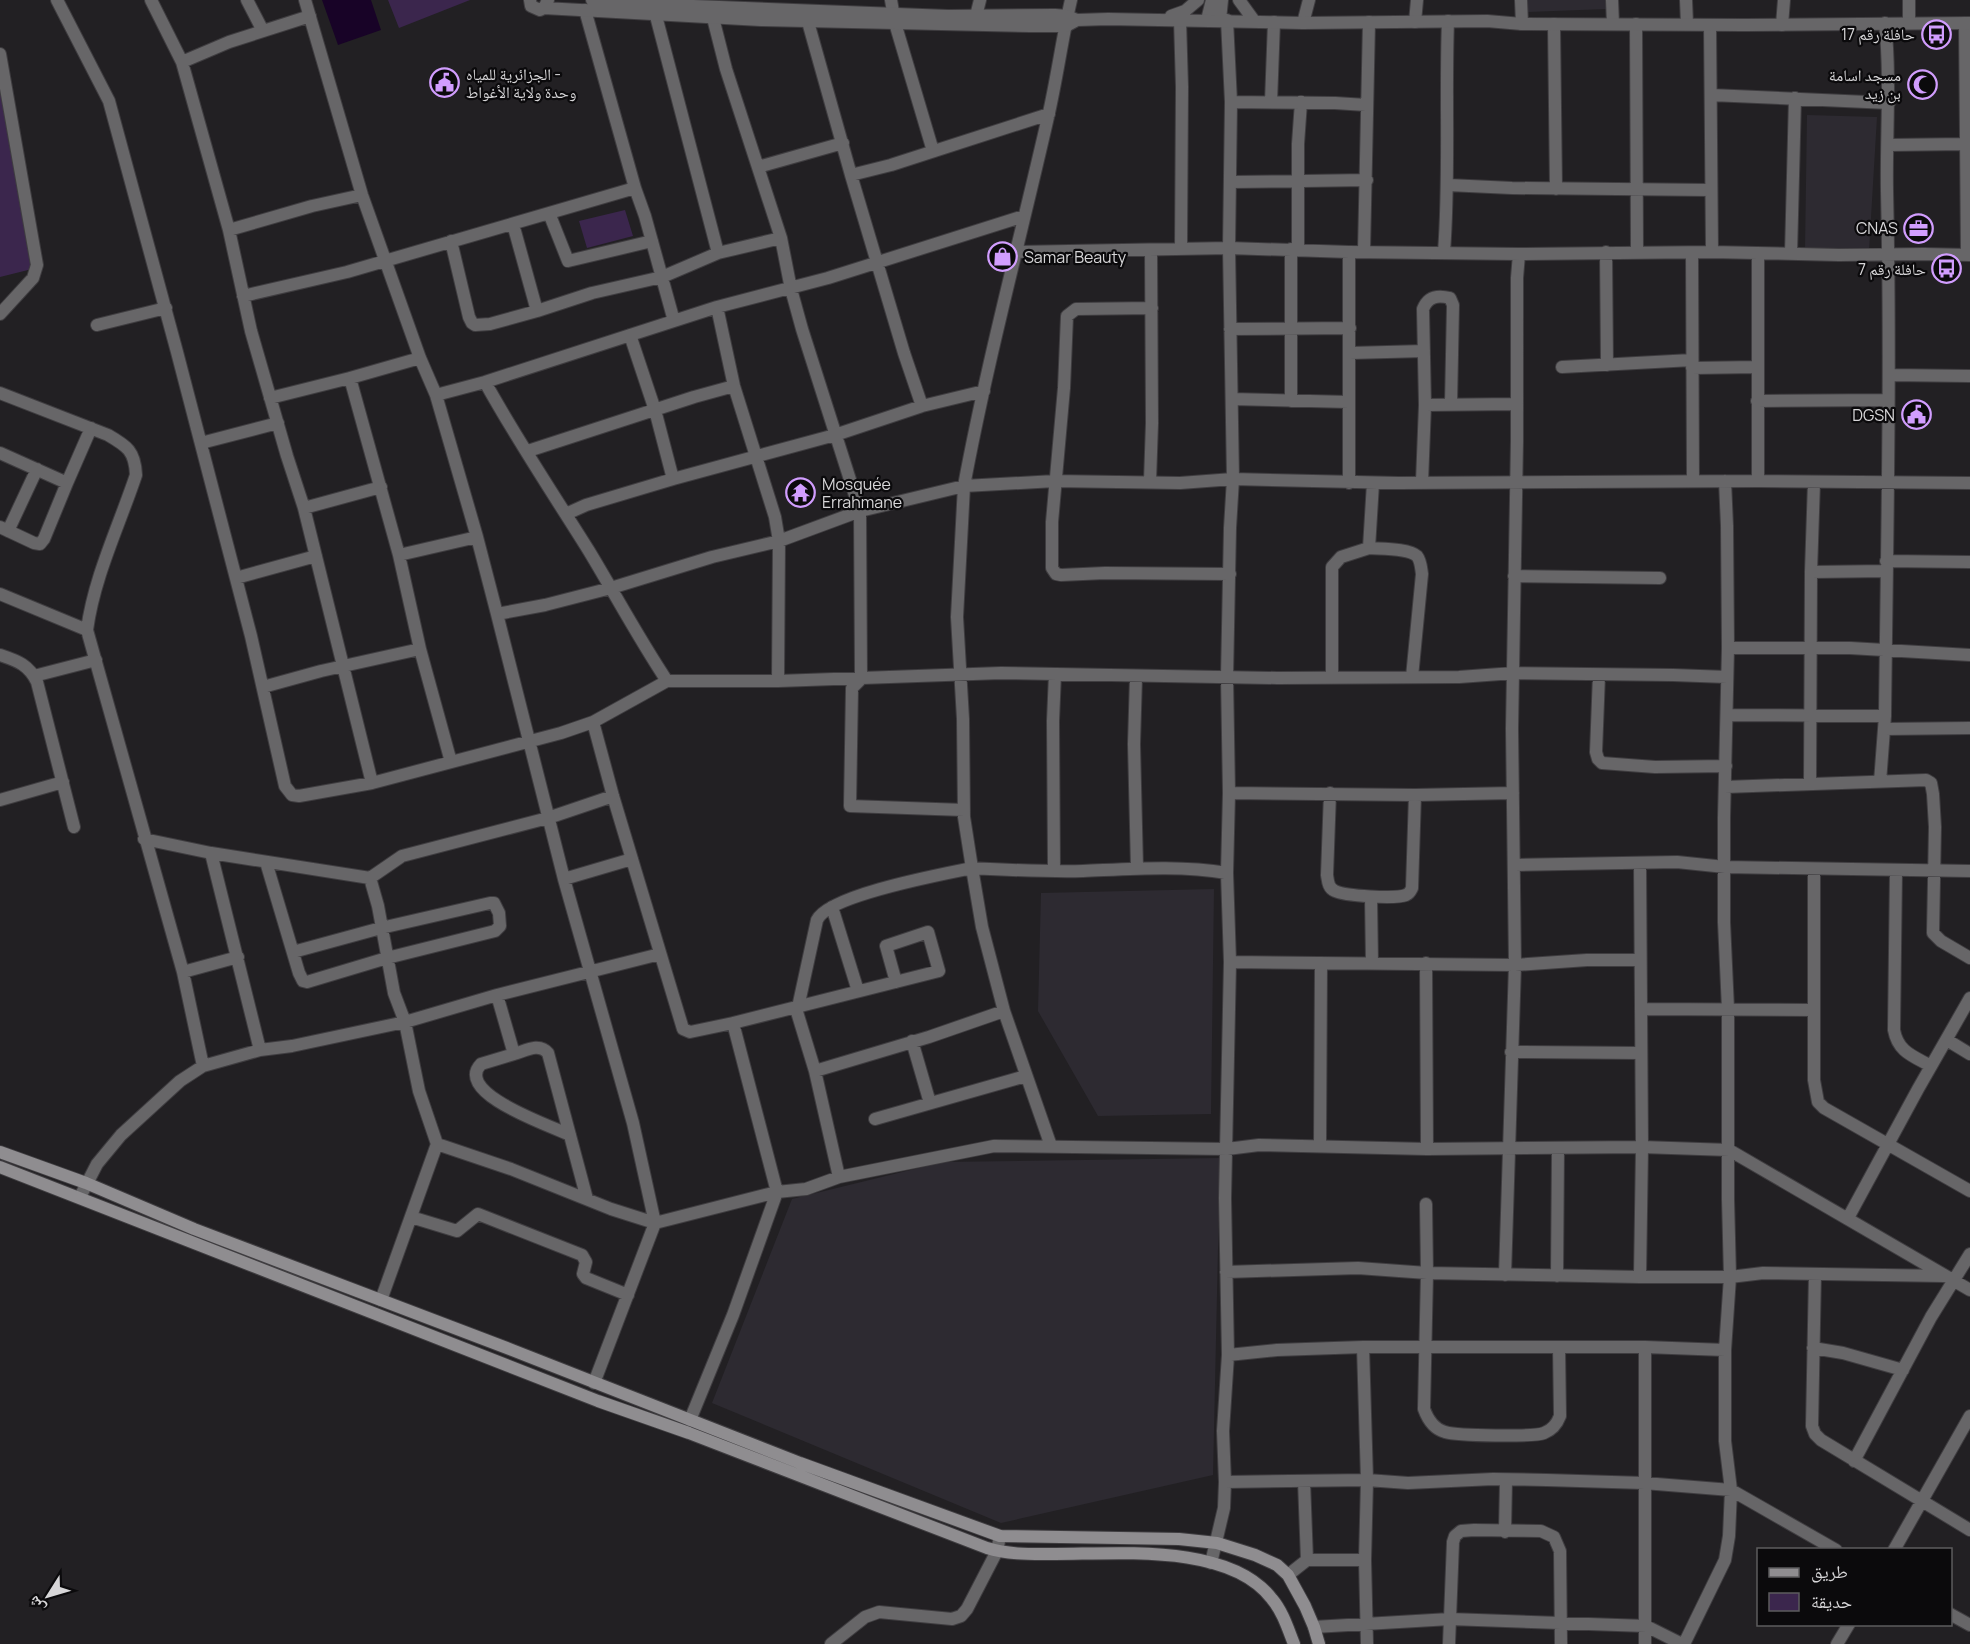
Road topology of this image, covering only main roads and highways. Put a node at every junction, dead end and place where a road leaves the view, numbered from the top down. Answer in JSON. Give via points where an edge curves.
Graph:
{"nodes":[{"id":1,"x":0,"y":1152,"type":"edge"},
{"id":2,"x":0,"y":1167,"type":"edge"},
{"id":3,"x":1294,"y":1644,"type":"edge"},
{"id":4,"x":1319,"y":1644,"type":"edge"}],
"edges":[{"from":1,"to":4,"type":"main road","via":[[1000,1536],[1179,1539],[1217,1543],[1255,1555],[1288,1575],[1298,1589]]},
{"from":2,"to":3,"type":"main road","via":[[598,1401],[997,1551],[1163,1555],[1235,1570],[1261,1586],[1279,1609]]}]}
